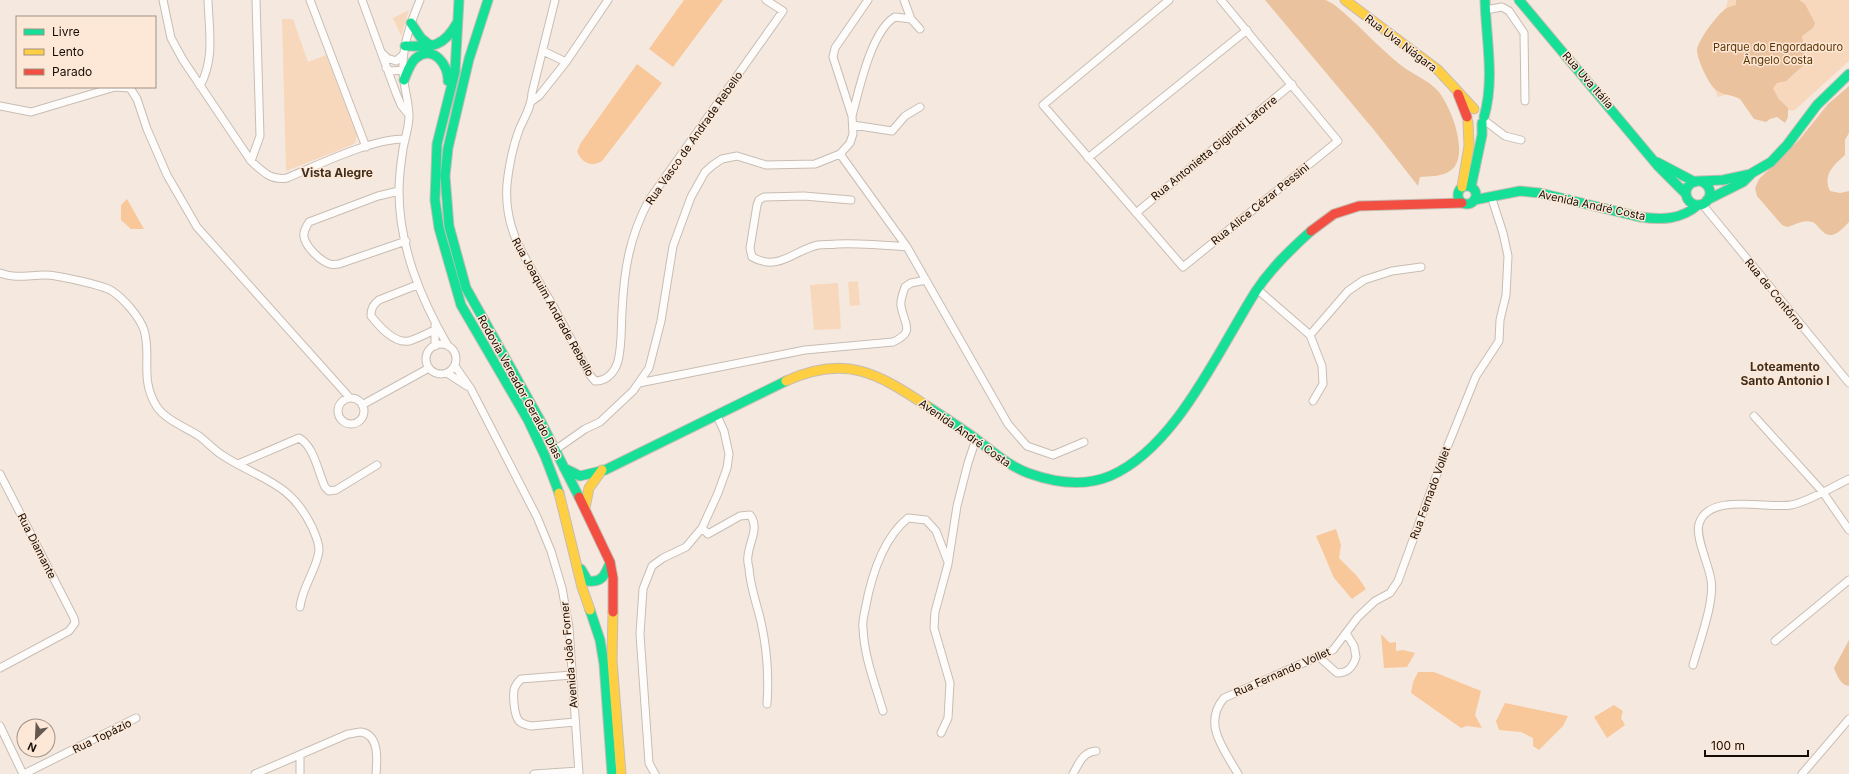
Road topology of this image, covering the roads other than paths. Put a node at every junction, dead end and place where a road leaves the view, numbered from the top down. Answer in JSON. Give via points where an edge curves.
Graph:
{"nodes":[{"id":1,"x":163,"y":0,"type":"edge"},
{"id":2,"x":208,"y":0,"type":"edge"},
{"id":3,"x":256,"y":0,"type":"edge"},
{"id":4,"x":310,"y":0,"type":"edge"},
{"id":5,"x":362,"y":0,"type":"edge"},
{"id":6,"x":420,"y":0,"type":"edge"},
{"id":7,"x":459,"y":0,"type":"edge"},
{"id":8,"x":488,"y":0,"type":"edge"},
{"id":9,"x":555,"y":0,"type":"edge"},
{"id":10,"x":608,"y":0,"type":"edge"},
{"id":11,"x":766,"y":0,"type":"edge"},
{"id":12,"x":868,"y":0,"type":"edge"},
{"id":13,"x":904,"y":0,"type":"edge"},
{"id":14,"x":1169,"y":0,"type":"edge"},
{"id":15,"x":1221,"y":0,"type":"edge"},
{"id":16,"x":1345,"y":0,"type":"edge"},
{"id":17,"x":1485,"y":0,"type":"edge"},
{"id":18,"x":1519,"y":0,"type":"edge"},
{"id":19,"x":1528,"y":0,"type":"edge"},
{"id":20,"x":1485,"y":10,"type":"junction"},
{"id":21,"x":1528,"y":11,"type":"junction"},
{"id":22,"x":459,"y":19,"type":"junction"},
{"id":23,"x":911,"y":19,"type":"junction"},
{"id":24,"x":411,"y":23,"type":"junction"},
{"id":25,"x":920,"y":29,"type":"dead end"},
{"id":26,"x":1246,"y":30,"type":"junction"},
{"id":27,"x":431,"y":46,"type":"junction"},
{"id":28,"x":404,"y":50,"type":"junction"},
{"id":29,"x":380,"y":51,"type":"junction"},
{"id":30,"x":543,"y":51,"type":"junction"},
{"id":31,"x":566,"y":62,"type":"junction"},
{"id":32,"x":386,"y":68,"type":"junction"},
{"id":33,"x":403,"y":70,"type":"junction"},
{"id":34,"x":1849,"y":74,"type":"edge"},
{"id":35,"x":404,"y":80,"type":"junction"},
{"id":36,"x":1292,"y":84,"type":"junction"},
{"id":37,"x":200,"y":86,"type":"junction"},
{"id":38,"x":1456,"y":88,"type":"junction"},
{"id":39,"x":448,"y":100,"type":"junction"},
{"id":40,"x":532,"y":101,"type":"junction"},
{"id":41,"x":1525,"y":102,"type":"dead end"},
{"id":42,"x":0,"y":106,"type":"edge"},
{"id":43,"x":920,"y":107,"type":"dead end"},
{"id":44,"x":409,"y":115,"type":"junction"},
{"id":45,"x":852,"y":116,"type":"junction"},
{"id":46,"x":1480,"y":116,"type":"junction"},
{"id":47,"x":1467,"y":119,"type":"junction"},
{"id":48,"x":853,"y":125,"type":"junction"},
{"id":49,"x":405,"y":139,"type":"junction"},
{"id":50,"x":1521,"y":140,"type":"dead end"},
{"id":51,"x":366,"y":147,"type":"junction"},
{"id":52,"x":840,"y":154,"type":"junction"},
{"id":53,"x":1088,"y":158,"type":"junction"},
{"id":54,"x":251,"y":160,"type":"junction"},
{"id":55,"x":1656,"y":162,"type":"junction"},
{"id":56,"x":1752,"y":173,"type":"junction"},
{"id":57,"x":1697,"y":182,"type":"junction"},
{"id":58,"x":399,"y":191,"type":"junction"},
{"id":59,"x":1469,"y":191,"type":"junction"},
{"id":60,"x":1490,"y":196,"type":"junction"},
{"id":61,"x":1686,"y":196,"type":"junction"},
{"id":62,"x":851,"y":200,"type":"dead end"},
{"id":63,"x":1462,"y":203,"type":"junction"},
{"id":64,"x":1702,"y":203,"type":"junction"},
{"id":65,"x":1443,"y":204,"type":"junction"},
{"id":66,"x":1136,"y":213,"type":"junction"},
{"id":67,"x":1670,"y":218,"type":"junction"},
{"id":68,"x":406,"y":241,"type":"junction"},
{"id":69,"x":907,"y":248,"type":"junction"},
{"id":70,"x":1421,"y":267,"type":"dead end"},
{"id":71,"x":0,"y":273,"type":"edge"},
{"id":72,"x":926,"y":280,"type":"junction"},
{"id":73,"x":417,"y":285,"type":"junction"},
{"id":74,"x":1257,"y":288,"type":"junction"},
{"id":75,"x":435,"y":326,"type":"junction"},
{"id":76,"x":1310,"y":335,"type":"junction"},
{"id":77,"x":435,"y":346,"type":"junction"},
{"id":78,"x":448,"y":346,"type":"junction"},
{"id":79,"x":455,"y":366,"type":"junction"},
{"id":80,"x":429,"y":368,"type":"junction"},
{"id":81,"x":447,"y":373,"type":"junction"},
{"id":82,"x":595,"y":381,"type":"joint"},
{"id":83,"x":639,"y":383,"type":"junction"},
{"id":84,"x":1849,"y":383,"type":"edge"},
{"id":85,"x":341,"y":388,"type":"junction"},
{"id":86,"x":471,"y":389,"type":"junction"},
{"id":87,"x":350,"y":398,"type":"junction"},
{"id":88,"x":1313,"y":401,"type":"dead end"},
{"id":89,"x":341,"y":402,"type":"junction"},
{"id":90,"x":362,"y":405,"type":"junction"},
{"id":91,"x":717,"y":416,"type":"junction"},
{"id":92,"x":1754,"y":416,"type":"dead end"},
{"id":93,"x":976,"y":440,"type":"junction"},
{"id":94,"x":1084,"y":442,"type":"dead end"},
{"id":95,"x":555,"y":450,"type":"junction"},
{"id":96,"x":238,"y":464,"type":"junction"},
{"id":97,"x":377,"y":465,"type":"dead end"},
{"id":98,"x":564,"y":468,"type":"junction"},
{"id":99,"x":602,"y":470,"type":"junction"},
{"id":100,"x":0,"y":474,"type":"edge"},
{"id":101,"x":1849,"y":479,"type":"edge"},
{"id":102,"x":1822,"y":491,"type":"junction"},
{"id":103,"x":585,"y":508,"type":"junction"},
{"id":104,"x":702,"y":528,"type":"junction"},
{"id":105,"x":1849,"y":530,"type":"edge"},
{"id":106,"x":574,"y":556,"type":"junction"},
{"id":107,"x":610,"y":562,"type":"junction"},
{"id":108,"x":948,"y":564,"type":"junction"},
{"id":109,"x":1849,"y":580,"type":"edge"},
{"id":110,"x":300,"y":607,"type":"dead end"},
{"id":111,"x":1346,"y":634,"type":"junction"},
{"id":112,"x":1775,"y":641,"type":"dead end"},
{"id":113,"x":1319,"y":657,"type":"junction"},
{"id":114,"x":1693,"y":665,"type":"dead end"},
{"id":115,"x":0,"y":668,"type":"edge"},
{"id":116,"x":572,"y":675,"type":"junction"},
{"id":117,"x":767,"y":704,"type":"dead end"},
{"id":118,"x":883,"y":711,"type":"dead end"},
{"id":119,"x":136,"y":718,"type":"dead end"},
{"id":120,"x":1849,"y":720,"type":"edge"},
{"id":121,"x":575,"y":722,"type":"junction"},
{"id":122,"x":0,"y":726,"type":"edge"},
{"id":123,"x":941,"y":733,"type":"dead end"},
{"id":124,"x":1096,"y":751,"type":"dead end"},
{"id":125,"x":300,"y":755,"type":"junction"},
{"id":126,"x":579,"y":772,"type":"edge"},
{"id":127,"x":24,"y":774,"type":"edge"},
{"id":128,"x":255,"y":774,"type":"edge"},
{"id":129,"x":300,"y":774,"type":"edge"},
{"id":130,"x":376,"y":774,"type":"edge"},
{"id":131,"x":534,"y":774,"type":"edge"},
{"id":132,"x":612,"y":774,"type":"edge"},
{"id":133,"x":621,"y":774,"type":"edge"},
{"id":134,"x":655,"y":774,"type":"edge"},
{"id":135,"x":1073,"y":774,"type":"edge"},
{"id":136,"x":1238,"y":774,"type":"edge"},
{"id":137,"x":1802,"y":774,"type":"edge"}],
"edges":[{"from":1,"to":37,"type":"street","via":[[171,38]]},
{"from":2,"to":37,"type":"street","via":[[210,55],[207,73]]},
{"from":3,"to":54,"type":"street","via":[[260,136]]},
{"from":4,"to":51,"type":"street"},
{"from":5,"to":29,"type":"street"},
{"from":6,"to":24,"type":"street"},
{"from":7,"to":22,"type":"main road","name":"Rodovia Vereador Geraldo Dias"},
{"from":8,"to":95,"type":"main road","name":"Rodovia Vereador Geraldo Dias","via":[[469,59],[448,148],[445,176],[449,226],[466,288]]},
{"from":9,"to":30,"type":"street","name":"Rua Joaquim Andrade Rebello"},
{"from":10,"to":31,"type":"street"},
{"from":11,"to":82,"type":"street","name":"Rua Vasco de Andrade Rebello","via":[[783,11],[644,210],[626,264],[618,362],[608,377]]},
{"from":12,"to":45,"type":"street","via":[[835,48],[833,57]]},
{"from":13,"to":23,"type":"street"},
{"from":14,"to":53,"type":"street","via":[[1043,105]]},
{"from":15,"to":26,"type":"street"},
{"from":16,"to":38,"type":"main road","name":"Rua Uva Niágara","via":[[1438,70]]},
{"from":17,"to":20,"type":"main road"},
{"from":18,"to":21,"type":"main road","name":"Rua Uva Itália"},
{"from":19,"to":21,"type":"main road"},
{"from":20,"to":41,"type":"street","via":[[1502,7],[1509,11],[1524,33]]},
{"from":20,"to":46,"type":"main road","via":[[1490,88],[1488,107]]},
{"from":21,"to":55,"type":"main road","name":"Rua Uva Itália"},
{"from":22,"to":27,"type":"main road","via":[[445,42]]},
{"from":22,"to":39,"type":"main road","name":"Rodovia Vereador Geraldo Dias","via":[[457,55]]},
{"from":23,"to":25,"type":"street"},
{"from":23,"to":45,"type":"street","via":[[893,18],[881,34],[869,56]]},
{"from":24,"to":27,"type":"main road","via":[[421,38]]},
{"from":24,"to":28,"type":"street"},
{"from":26,"to":36,"type":"street"},
{"from":26,"to":53,"type":"street"},
{"from":27,"to":28,"type":"main road"},
{"from":28,"to":29,"type":"street","via":[[396,61]]},
{"from":28,"to":33,"type":"street"},
{"from":29,"to":32,"type":"street"},
{"from":30,"to":31,"type":"street"},
{"from":30,"to":40,"type":"street","name":"Rua Joaquim Andrade Rebello"},
{"from":31,"to":40,"type":"street"},
{"from":32,"to":33,"type":"street","via":[[391,71]]},
{"from":32,"to":44,"type":"street","via":[[401,105]]},
{"from":33,"to":35,"type":"street"},
{"from":34,"to":56,"type":"main road","name":"Avenida André Costa","via":[[1817,105],[1787,145]]},
{"from":35,"to":39,"type":"main road","via":[[414,60],[419,56],[434,55],[446,64],[449,71],[446,91]]},
{"from":35,"to":44,"type":"street"},
{"from":36,"to":66,"type":"street","name":"Rua Antonietta Gigliotti Latorre"},
{"from":36,"to":66,"type":"street","name":"Rua Alice Cézar Pessini","via":[[1338,141],[1183,267]]},
{"from":37,"to":54,"type":"street"},
{"from":38,"to":46,"type":"main road","name":"Rua Uva Niágara"},
{"from":38,"to":47,"type":"main road","name":"Rua Uva Niágara"},
{"from":39,"to":106,"type":"main road","name":"Rodovia Vereador Geraldo Dias","via":[[437,144],[435,174],[435,200],[447,260],[461,305],[528,420],[545,456],[557,487]]},
{"from":40,"to":82,"type":"street","name":"Rua Joaquim Andrade Rebello","via":[[514,149],[507,184],[507,212],[515,240]]},
{"from":42,"to":85,"type":"street","via":[[31,112],[115,88],[130,88],[137,99],[167,175],[197,227]]},
{"from":43,"to":48,"type":"street","via":[[905,116],[892,131]]},
{"from":44,"to":49,"type":"street"},
{"from":45,"to":48,"type":"street"},
{"from":46,"to":47,"type":"main road","via":[[1469,112]]},
{"from":46,"to":47,"type":"main road","via":[[1475,126]]},
{"from":46,"to":50,"type":"street","via":[[1505,136]]},
{"from":46,"to":59,"type":"main road","via":[[1482,135]]},
{"from":47,"to":59,"type":"main road","name":"Rua Uva Niágara","via":[[1470,134]]},
{"from":48,"to":52,"type":"street","via":[[850,143]]},
{"from":49,"to":51,"type":"street","via":[[392,139]]},
{"from":49,"to":58,"type":"street"},
{"from":51,"to":54,"type":"street","via":[[279,179],[263,172]]},
{"from":52,"to":69,"type":"street"},
{"from":52,"to":83,"type":"street","via":[[815,164],[766,165],[737,156],[722,159],[705,172],[691,197],[673,246],[662,321],[649,368]]},
{"from":53,"to":66,"type":"street"},
{"from":55,"to":57,"type":"main road","name":"Rua Uva Itália"},
{"from":55,"to":61,"type":"main road","name":"Rua Uva Itália"},
{"from":56,"to":57,"type":"main road","name":"Avenida André Costa","via":[[1723,180]]},
{"from":56,"to":64,"type":"main road","name":"Avenida André Costa","via":[[1744,182]]},
{"from":57,"to":61,"type":"main road","via":[[1688,186]]},
{"from":57,"to":64,"type":"main road","via":[[1705,184],[1709,189],[1709,195]]},
{"from":58,"to":68,"type":"street","via":[[401,220]]},
{"from":58,"to":68,"type":"street","via":[[378,196],[309,222],[304,237],[322,260],[331,264],[339,264]]},
{"from":59,"to":60,"type":"main road","name":"Avenida André Costa"},
{"from":59,"to":63,"type":"main road","via":[[1458,198]]},
{"from":59,"to":63,"type":"main road","name":"Avenida André Costa","via":[[1470,204]]},
{"from":59,"to":65,"type":"main road"},
{"from":60,"to":67,"type":"main road","name":"Avenida André Costa","via":[[1520,192],[1540,193],[1640,217]]},
{"from":60,"to":111,"type":"street","name":"Rua Fernado Vollet","via":[[1508,256],[1506,295],[1500,320],[1499,341],[1476,376],[1398,581],[1390,592],[1358,617]]},
{"from":61,"to":64,"type":"main road","via":[[1689,201]]},
{"from":61,"to":67,"type":"main road","via":[[1680,212]]},
{"from":62,"to":69,"type":"street","via":[[804,196],[759,200],[750,248],[752,257],[760,261],[774,262],[818,245],[865,243]]},
{"from":63,"to":65,"type":"main road","name":"Avenida André Costa"},
{"from":64,"to":67,"type":"main road","name":"Avenida André Costa","via":[[1679,217]]},
{"from":64,"to":84,"type":"street","name":"Rua de Contôrno"},
{"from":65,"to":74,"type":"main road","name":"Avenida André Costa","via":[[1368,204],[1332,214],[1296,244]]},
{"from":68,"to":73,"type":"street"},
{"from":69,"to":72,"type":"street"},
{"from":70,"to":76,"type":"street","via":[[1392,271],[1364,280],[1348,291]]},
{"from":71,"to":96,"type":"street","via":[[13,277],[47,274],[101,285],[112,290],[133,311],[144,330],[148,388],[157,407],[221,455]]},
{"from":72,"to":83,"type":"street","via":[[905,287],[901,306],[907,323],[907,332],[903,338],[893,342],[804,350]]},
{"from":72,"to":94,"type":"street","via":[[1008,424],[1027,446],[1053,454]]},
{"from":73,"to":75,"type":"street"},
{"from":73,"to":75,"type":"street","via":[[379,300],[374,304],[371,316],[394,338],[401,341],[409,341]]},
{"from":74,"to":76,"type":"street"},
{"from":74,"to":93,"type":"main road","name":"Avenida André Costa","via":[[1190,397],[1161,438],[1144,455],[1110,476],[1076,482],[1047,479],[1014,467]]},
{"from":75,"to":77,"type":"street"},
{"from":75,"to":78,"type":"street"},
{"from":76,"to":88,"type":"street","via":[[1323,372],[1323,384]]},
{"from":77,"to":78,"type":"street"},
{"from":77,"to":80,"type":"street","via":[[426,356]]},
{"from":78,"to":79,"type":"street","via":[[455,353]]},
{"from":79,"to":81,"type":"street"},
{"from":79,"to":86,"type":"street","name":"Avenida João Forner"},
{"from":80,"to":81,"type":"street","via":[[437,374]]},
{"from":80,"to":90,"type":"street"},
{"from":81,"to":86,"type":"street","name":"Avenida João Forner"},
{"from":83,"to":95,"type":"street","via":[[600,422]]},
{"from":85,"to":87,"type":"street"},
{"from":85,"to":89,"type":"street"},
{"from":86,"to":116,"type":"street","name":"Avenida João Forner","via":[[538,517],[551,551],[562,588],[569,627]]},
{"from":87,"to":89,"type":"street"},
{"from":87,"to":90,"type":"street"},
{"from":89,"to":90,"type":"street","via":[[339,416],[347,423],[360,419],[364,410]]},
{"from":91,"to":93,"type":"main road","name":"Avenida André Costa","via":[[795,377],[843,368],[878,375]]},
{"from":91,"to":99,"type":"main road","name":"Avenida André Costa"},
{"from":91,"to":104,"type":"street","via":[[724,431],[729,454],[728,468]]},
{"from":92,"to":102,"type":"street"},
{"from":93,"to":108,"type":"street","via":[[958,506]]},
{"from":95,"to":98,"type":"main road","name":"Rodovia Vereador Geraldo Dias"},
{"from":96,"to":97,"type":"street","via":[[299,438],[304,440],[311,451],[325,487],[329,491],[336,490]]},
{"from":96,"to":110,"type":"street","via":[[277,485],[290,496],[307,517],[317,538],[319,550],[301,597]]},
{"from":98,"to":99,"type":"main road","name":"Avenida André Costa","via":[[578,476]]},
{"from":98,"to":103,"type":"main road","name":"Rodovia Vereador Geraldo Dias"},
{"from":99,"to":103,"type":"main road","name":"Avenida André Costa","via":[[587,490]]},
{"from":100,"to":115,"type":"street","name":"Rua Diamante","via":[[75,623],[69,631]]},
{"from":101,"to":102,"type":"street"},
{"from":102,"to":105,"type":"street"},
{"from":102,"to":114,"type":"street","via":[[1807,500],[1790,505],[1748,504],[1713,508],[1703,515],[1698,525],[1711,580],[1712,596]]},
{"from":103,"to":107,"type":"main road","name":"Rodovia Vereador Geraldo Dias"},
{"from":104,"to":117,"type":"street","via":[[708,534],[740,516],[750,515],[754,519],[755,530],[748,555],[749,574],[767,655]]},
{"from":104,"to":134,"type":"street","via":[[686,546],[652,566],[643,589],[640,634],[650,763]]},
{"from":106,"to":107,"type":"main road","via":[[584,578],[591,582],[603,578]]},
{"from":106,"to":132,"type":"main road","name":"Rodovia Vereador Geraldo Dias","via":[[600,640]]},
{"from":107,"to":133,"type":"main road","name":"Rodovia Vereador Geraldo Dias","via":[[613,578],[612,660]]},
{"from":108,"to":118,"type":"street","via":[[936,530],[926,520],[908,518],[897,526],[878,560],[862,627],[869,665]]},
{"from":108,"to":123,"type":"street","via":[[934,612],[934,628],[950,683],[948,718]]},
{"from":109,"to":112,"type":"street"},
{"from":111,"to":113,"type":"street","name":"Rua Fernando Vollet","via":[[1333,650]]},
{"from":111,"to":113,"type":"street","via":[[1354,646],[1356,657],[1351,669],[1337,673]]},
{"from":113,"to":136,"type":"street","name":"Rua Fernando Vollet","via":[[1231,694],[1218,704],[1213,721],[1216,732]]},
{"from":116,"to":121,"type":"street","name":"Avenida João Forner"},
{"from":116,"to":121,"type":"street","via":[[521,679],[514,689],[516,715],[519,721],[531,726]]},
{"from":119,"to":127,"type":"street","name":"Rua Topázio"},
{"from":120,"to":137,"type":"street"},
{"from":121,"to":126,"type":"street","name":"Avenida João Forner"},
{"from":122,"to":127,"type":"street"},
{"from":124,"to":135,"type":"street","via":[[1085,754]]},
{"from":125,"to":128,"type":"street"},
{"from":125,"to":129,"type":"street"},
{"from":125,"to":130,"type":"street","via":[[348,734],[361,732],[374,741]]},
{"from":126,"to":131,"type":"street"}]}
